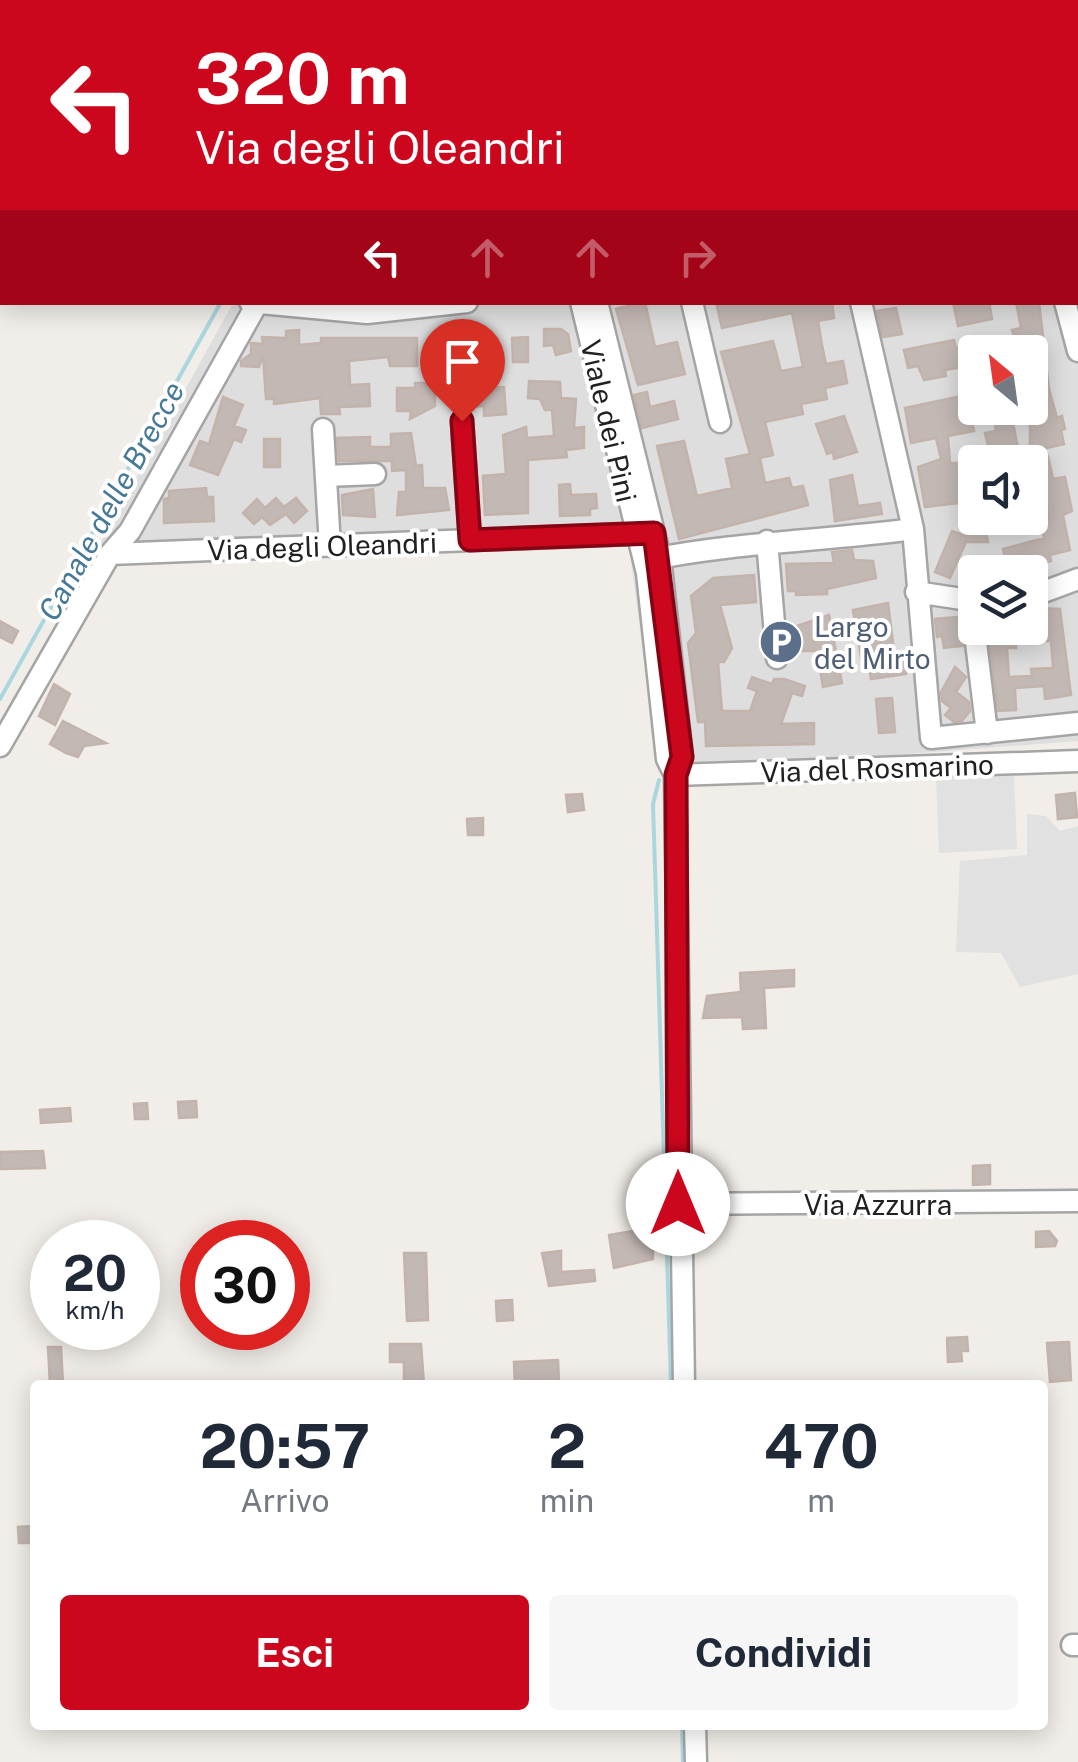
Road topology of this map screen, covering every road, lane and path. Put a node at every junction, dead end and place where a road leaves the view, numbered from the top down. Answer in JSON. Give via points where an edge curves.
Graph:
{"nodes":[{"id":1,"x":251,"y":305,"type":"edge"},
{"id":2,"x":298,"y":305,"type":"edge"},
{"id":3,"x":418,"y":305,"type":"edge"},
{"id":4,"x":582,"y":305,"type":"edge"},
{"id":5,"x":598,"y":305,"type":"edge"},
{"id":6,"x":693,"y":305,"type":"edge"},
{"id":7,"x":862,"y":305,"type":"edge"},
{"id":8,"x":1066,"y":305,"type":"edge"},
{"id":9,"x":367,"y":308,"type":"edge"},
{"id":10,"x":1078,"y":351,"type":"edge"},
{"id":11,"x":462,"y":421,"type":"dead end"},
{"id":12,"x":720,"y":422,"type":"dead end"},
{"id":13,"x":323,"y":429,"type":"dead end"},
{"id":14,"x":375,"y":474,"type":"dead end"},
{"id":15,"x":326,"y":476,"type":"junction"},
{"id":16,"x":913,"y":528,"type":"junction"},
{"id":17,"x":645,"y":534,"type":"junction"},
{"id":18,"x":470,"y":540,"type":"junction"},
{"id":19,"x":767,"y":541,"type":"junction"},
{"id":20,"x":330,"y":546,"type":"junction"},
{"id":21,"x":110,"y":554,"type":"junction"},
{"id":22,"x":652,"y":559,"type":"junction"},
{"id":23,"x":1078,"y":579,"type":"edge"},
{"id":24,"x":1048,"y":590,"type":"edge"},
{"id":25,"x":916,"y":592,"type":"junction"},
{"id":26,"x":958,"y":599,"type":"edge"},
{"id":27,"x":978,"y":645,"type":"edge"},
{"id":28,"x":777,"y":658,"type":"dead end"},
{"id":29,"x":1078,"y":723,"type":"edge"},
{"id":30,"x":988,"y":733,"type":"junction"},
{"id":31,"x":0,"y":746,"type":"edge"},
{"id":32,"x":1078,"y":761,"type":"edge"},
{"id":33,"x":676,"y":775,"type":"junction"},
{"id":34,"x":1078,"y":1200,"type":"edge"},
{"id":35,"x":678,"y":1204,"type":"junction"},
{"id":36,"x":684,"y":1380,"type":"edge"},
{"id":37,"x":694,"y":1730,"type":"edge"},
{"id":38,"x":696,"y":1762,"type":"edge"}],
"edges":[{"from":1,"to":21,"type":"street","via":[[130,531]]},
{"from":2,"to":9,"type":"street"},
{"from":3,"to":9,"type":"street"},
{"from":4,"to":17,"type":"street","name":"Viale dei Pini"},
{"from":5,"to":17,"type":"street","name":"Viale dei Pini"},
{"from":6,"to":12,"type":"street"},
{"from":7,"to":16,"type":"street"},
{"from":8,"to":10,"type":"street"},
{"from":11,"to":18,"type":"street"},
{"from":13,"to":15,"type":"street"},
{"from":14,"to":15,"type":"street"},
{"from":15,"to":20,"type":"street"},
{"from":16,"to":19,"type":"street","via":[[813,542]]},
{"from":16,"to":25,"type":"street"},
{"from":17,"to":18,"type":"street","name":"Via degli Oleandri"},
{"from":17,"to":22,"type":"street","name":"Viale dei Pini"},
{"from":18,"to":20,"type":"street","name":"Via degli Oleandri"},
{"from":19,"to":22,"type":"street"},
{"from":19,"to":28,"type":"street"},
{"from":20,"to":21,"type":"street","name":"Via degli Oleandri"},
{"from":21,"to":31,"type":"street"},
{"from":22,"to":33,"type":"street","name":"Viale dei Pini","via":[[682,757]]},
{"from":23,"to":24,"type":"street"},
{"from":25,"to":26,"type":"street"},
{"from":25,"to":30,"type":"street","name":"Via del Rosmarino","via":[[931,738]]},
{"from":27,"to":30,"type":"street"},
{"from":29,"to":30,"type":"street","name":"Via del Rosmarino"},
{"from":32,"to":33,"type":"street","name":"Via del Rosmarino"},
{"from":33,"to":35,"type":"street","name":"Viale dei Pini"},
{"from":34,"to":35,"type":"street","name":"Via Azzurra"},
{"from":35,"to":36,"type":"street","name":"Viale dei Pini"},
{"from":37,"to":38,"type":"street"}]}
